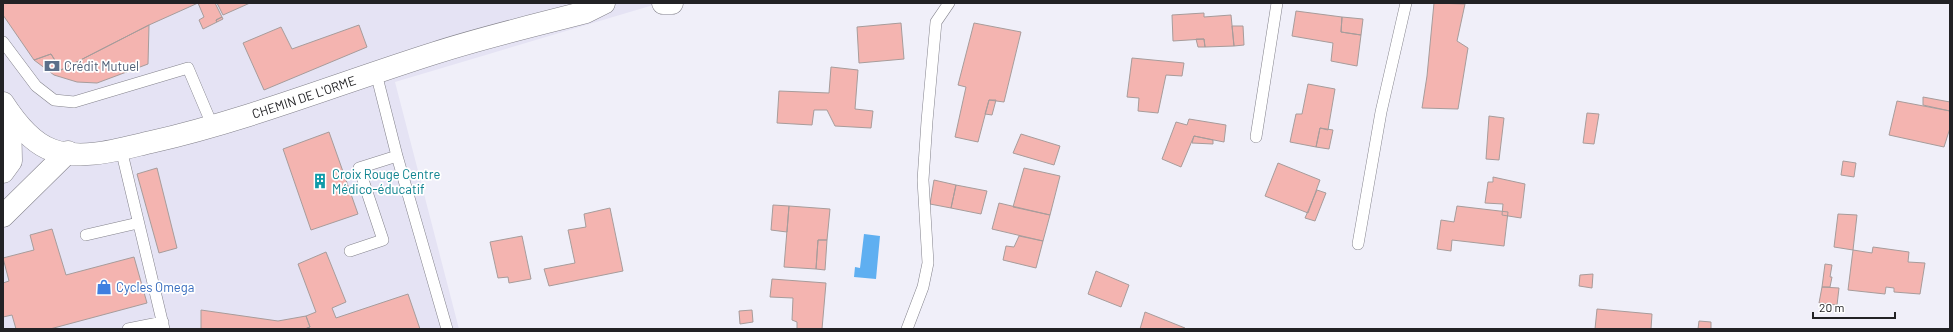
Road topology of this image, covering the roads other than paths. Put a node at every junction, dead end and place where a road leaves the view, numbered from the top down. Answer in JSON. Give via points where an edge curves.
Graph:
{"nodes":[{"id":1,"x":604,"y":3,"type":"edge"},
{"id":2,"x":663,"y":3,"type":"edge"},
{"id":3,"x":672,"y":3,"type":"edge"},
{"id":4,"x":949,"y":3,"type":"edge"},
{"id":5,"x":1277,"y":3,"type":"edge"},
{"id":6,"x":1406,"y":3,"type":"edge"},
{"id":7,"x":3,"y":42,"type":"edge"},
{"id":8,"x":376,"y":73,"type":"junction"},
{"id":9,"x":7,"y":108,"type":"edge"},
{"id":10,"x":213,"y":127,"type":"junction"},
{"id":11,"x":1256,"y":137,"type":"dead end"},
{"id":12,"x":121,"y":149,"type":"junction"},
{"id":13,"x":68,"y":152,"type":"junction"},
{"id":14,"x":396,"y":156,"type":"junction"},
{"id":15,"x":51,"y":170,"type":"junction"},
{"id":16,"x":3,"y":172,"type":"edge"},
{"id":17,"x":3,"y":185,"type":"edge"},
{"id":18,"x":5,"y":208,"type":"edge"},
{"id":19,"x":138,"y":223,"type":"junction"},
{"id":20,"x":86,"y":235,"type":"dead end"},
{"id":21,"x":1358,"y":244,"type":"dead end"},
{"id":22,"x":350,"y":251,"type":"dead end"},
{"id":23,"x":164,"y":325,"type":"edge"},
{"id":24,"x":128,"y":329,"type":"edge"},
{"id":25,"x":447,"y":329,"type":"edge"},
{"id":26,"x":907,"y":329,"type":"edge"}],
"edges":[{"from":1,"to":8,"type":"street","name":"CHEMIN DE L'ORME","via":[[586,12],[435,53]]},
{"from":2,"to":3,"type":"street"},
{"from":4,"to":26,"type":"lane","via":[[936,22],[927,121],[924,180],[928,263],[923,287]]},
{"from":5,"to":11,"type":"lane"},
{"from":6,"to":21,"type":"lane","via":[[1381,112]]},
{"from":7,"to":10,"type":"lane","via":[[36,86],[54,100],[74,102],[188,68]]},
{"from":8,"to":10,"type":"street","name":"CHEMIN DE L'ORME"},
{"from":8,"to":14,"type":"lane"},
{"from":9,"to":13,"type":"street","name":"CHEMIN DE L'ORME","via":[[38,142],[52,150]]},
{"from":9,"to":16,"type":"street","via":[[11,161]]},
{"from":10,"to":12,"type":"street","name":"CHEMIN DE L'ORME"},
{"from":12,"to":13,"type":"street","name":"CHEMIN DE L'ORME","via":[[76,154]]},
{"from":12,"to":19,"type":"lane"},
{"from":13,"to":15,"type":"street"},
{"from":14,"to":22,"type":"lane","via":[[359,168],[383,240]]},
{"from":14,"to":25,"type":"lane"},
{"from":15,"to":17,"type":"street","via":[[17,183]]},
{"from":15,"to":18,"type":"street"},
{"from":19,"to":20,"type":"lane"},
{"from":19,"to":23,"type":"lane"},
{"from":23,"to":24,"type":"lane"}]}
